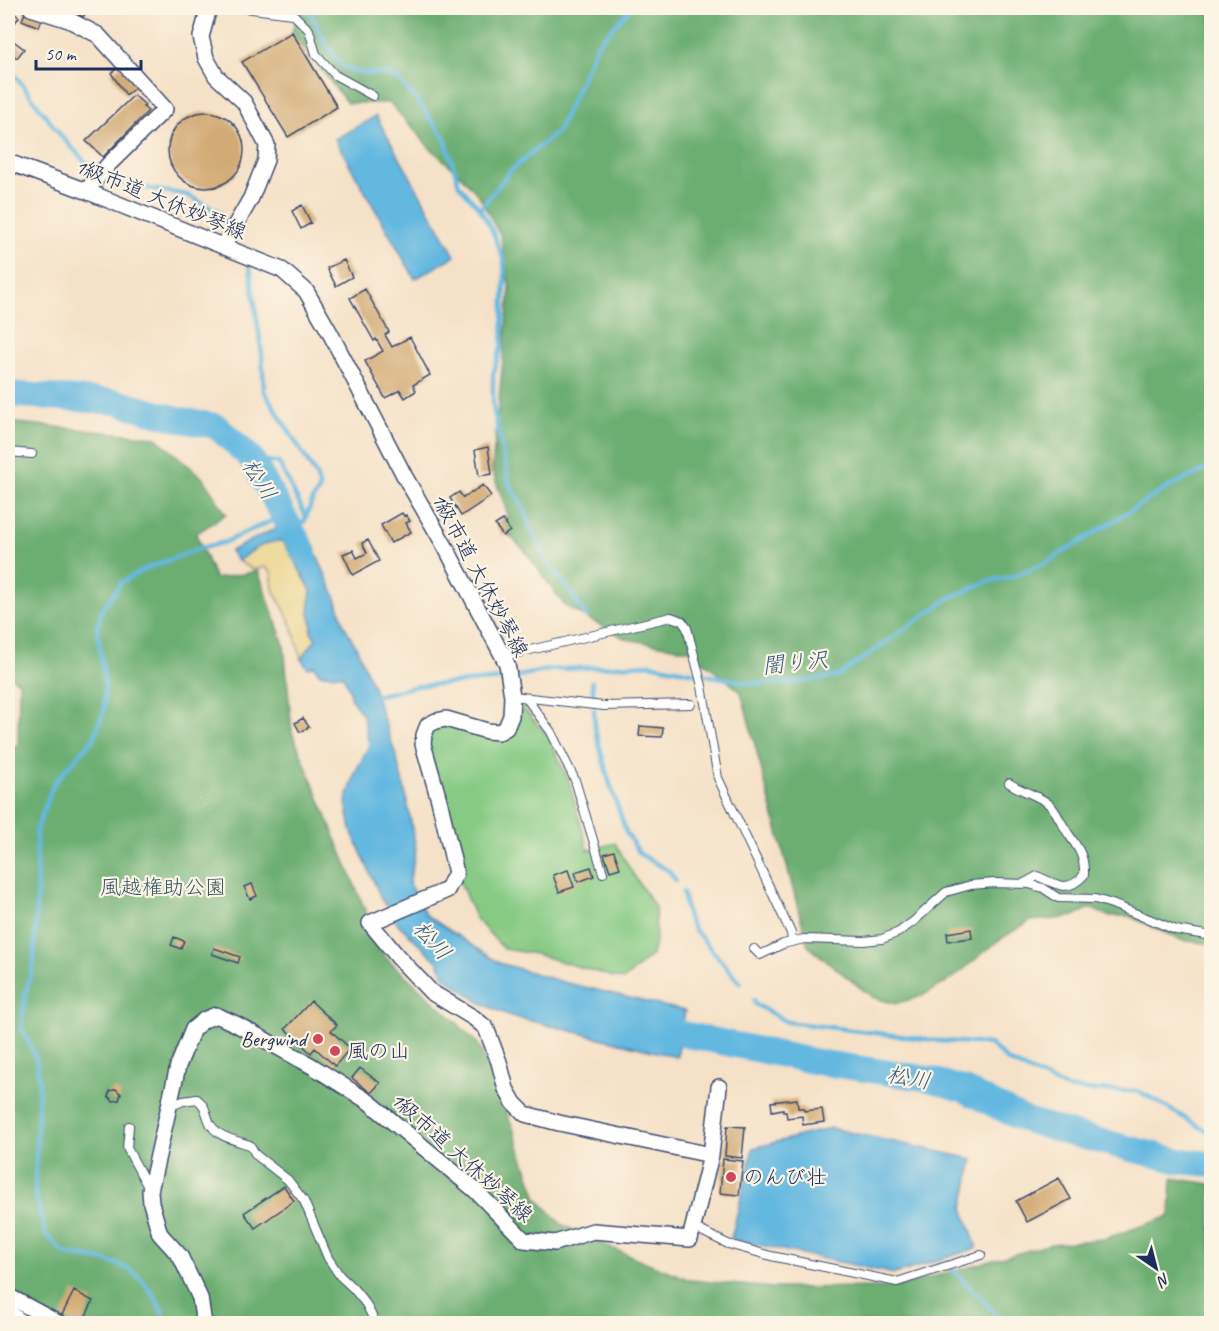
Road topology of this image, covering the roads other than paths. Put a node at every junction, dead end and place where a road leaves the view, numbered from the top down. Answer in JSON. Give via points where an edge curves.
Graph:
{"nodes":[{"id":1,"x":31,"y":8,"type":"edge"},
{"id":2,"x":209,"y":8,"type":"edge"},
{"id":3,"x":244,"y":8,"type":"edge"},
{"id":4,"x":373,"y":96,"type":"dead end"},
{"id":5,"x":8,"y":162,"type":"edge"},
{"id":6,"x":91,"y":185,"type":"junction"},
{"id":7,"x":229,"y":245,"type":"junction"},
{"id":8,"x":8,"y":452,"type":"edge"},
{"id":9,"x":32,"y":454,"type":"dead end"},
{"id":10,"x":498,"y":648,"type":"junction"},
{"id":11,"x":517,"y":693,"type":"junction"},
{"id":12,"x":691,"y":704,"type":"dead end"},
{"id":13,"x":1010,"y":783,"type":"dead end"},
{"id":14,"x":603,"y":873,"type":"dead end"},
{"id":15,"x":1023,"y":884,"type":"junction"},
{"id":16,"x":1212,"y":936,"type":"edge"},
{"id":17,"x":792,"y":941,"type":"junction"},
{"id":18,"x":754,"y":949,"type":"dead end"},
{"id":19,"x":719,"y":1087,"type":"dead end"},
{"id":20,"x":167,"y":1108,"type":"junction"},
{"id":21,"x":129,"y":1126,"type":"dead end"},
{"id":22,"x":711,"y":1155,"type":"junction"},
{"id":23,"x":150,"y":1191,"type":"junction"},
{"id":24,"x":693,"y":1227,"type":"junction"},
{"id":25,"x":981,"y":1255,"type":"dead end"},
{"id":26,"x":8,"y":1296,"type":"edge"},
{"id":27,"x":8,"y":1316,"type":"edge"},
{"id":28,"x":18,"y":1323,"type":"edge"},
{"id":29,"x":60,"y":1323,"type":"edge"},
{"id":30,"x":204,"y":1323,"type":"edge"},
{"id":31,"x":376,"y":1323,"type":"edge"}],
"edges":[{"from":1,"to":6,"type":"street","via":[[69,20],[98,35],[165,109]]},
{"from":2,"to":7,"type":"street","via":[[201,37],[206,58],[216,76],[244,102],[267,145],[260,177]]},
{"from":3,"to":4,"type":"lane","via":[[293,14],[309,30],[316,54],[335,75]]},
{"from":5,"to":6,"type":"street","name":"1級市道 大休妙琴線"},
{"from":6,"to":7,"type":"street","name":"1級市道 大休妙琴線"},
{"from":7,"to":10,"type":"street","name":"1級市道 大休妙琴線","via":[[282,270],[306,291]]},
{"from":8,"to":9,"type":"lane"},
{"from":10,"to":11,"type":"street","name":"1級市道 大休妙琴線"},
{"from":10,"to":17,"type":"lane","via":[[513,654],[671,617],[682,621],[702,686],[718,778]]},
{"from":11,"to":12,"type":"lane","via":[[604,706]]},
{"from":11,"to":14,"type":"lane","via":[[551,732],[575,780]]},
{"from":11,"to":22,"type":"street","name":"1級市道 大休妙琴線","via":[[506,728],[499,732],[446,719],[428,725],[423,744],[456,873],[447,890],[370,923],[431,992],[486,1028],[506,1089],[525,1114]]},
{"from":13,"to":15,"type":"lane","via":[[1051,806],[1085,862],[1084,875],[1077,884],[1055,885],[1037,876]]},
{"from":15,"to":16,"type":"lane","via":[[1042,888],[1058,898],[1112,903],[1176,930]]},
{"from":15,"to":17,"type":"lane","via":[[971,885],[946,892],[914,921],[882,939]]},
{"from":17,"to":18,"type":"lane","via":[[759,955]]},
{"from":19,"to":22,"type":"street"},
{"from":20,"to":23,"type":"street","name":"1級市道 大休妙琴線"},
{"from":20,"to":24,"type":"street","name":"1級市道 大休妙琴線","via":[[193,1029],[216,1016],[303,1061],[369,1102],[475,1190],[524,1240],[555,1243],[592,1231],[690,1239]]},
{"from":20,"to":31,"type":"lane","via":[[197,1099],[205,1105],[209,1122],[218,1134],[250,1145],[256,1155],[288,1180],[304,1201],[339,1276],[366,1304]]},
{"from":21,"to":23,"type":"lane","via":[[127,1148]]},
{"from":22,"to":24,"type":"street"},
{"from":23,"to":30,"type":"street","name":"1級市道 大休妙琴線","via":[[160,1234],[180,1256],[200,1298]]},
{"from":24,"to":25,"type":"lane","via":[[725,1243],[771,1256],[897,1282]]},
{"from":26,"to":29,"type":"street"},
{"from":27,"to":28,"type":"main road"}]}
